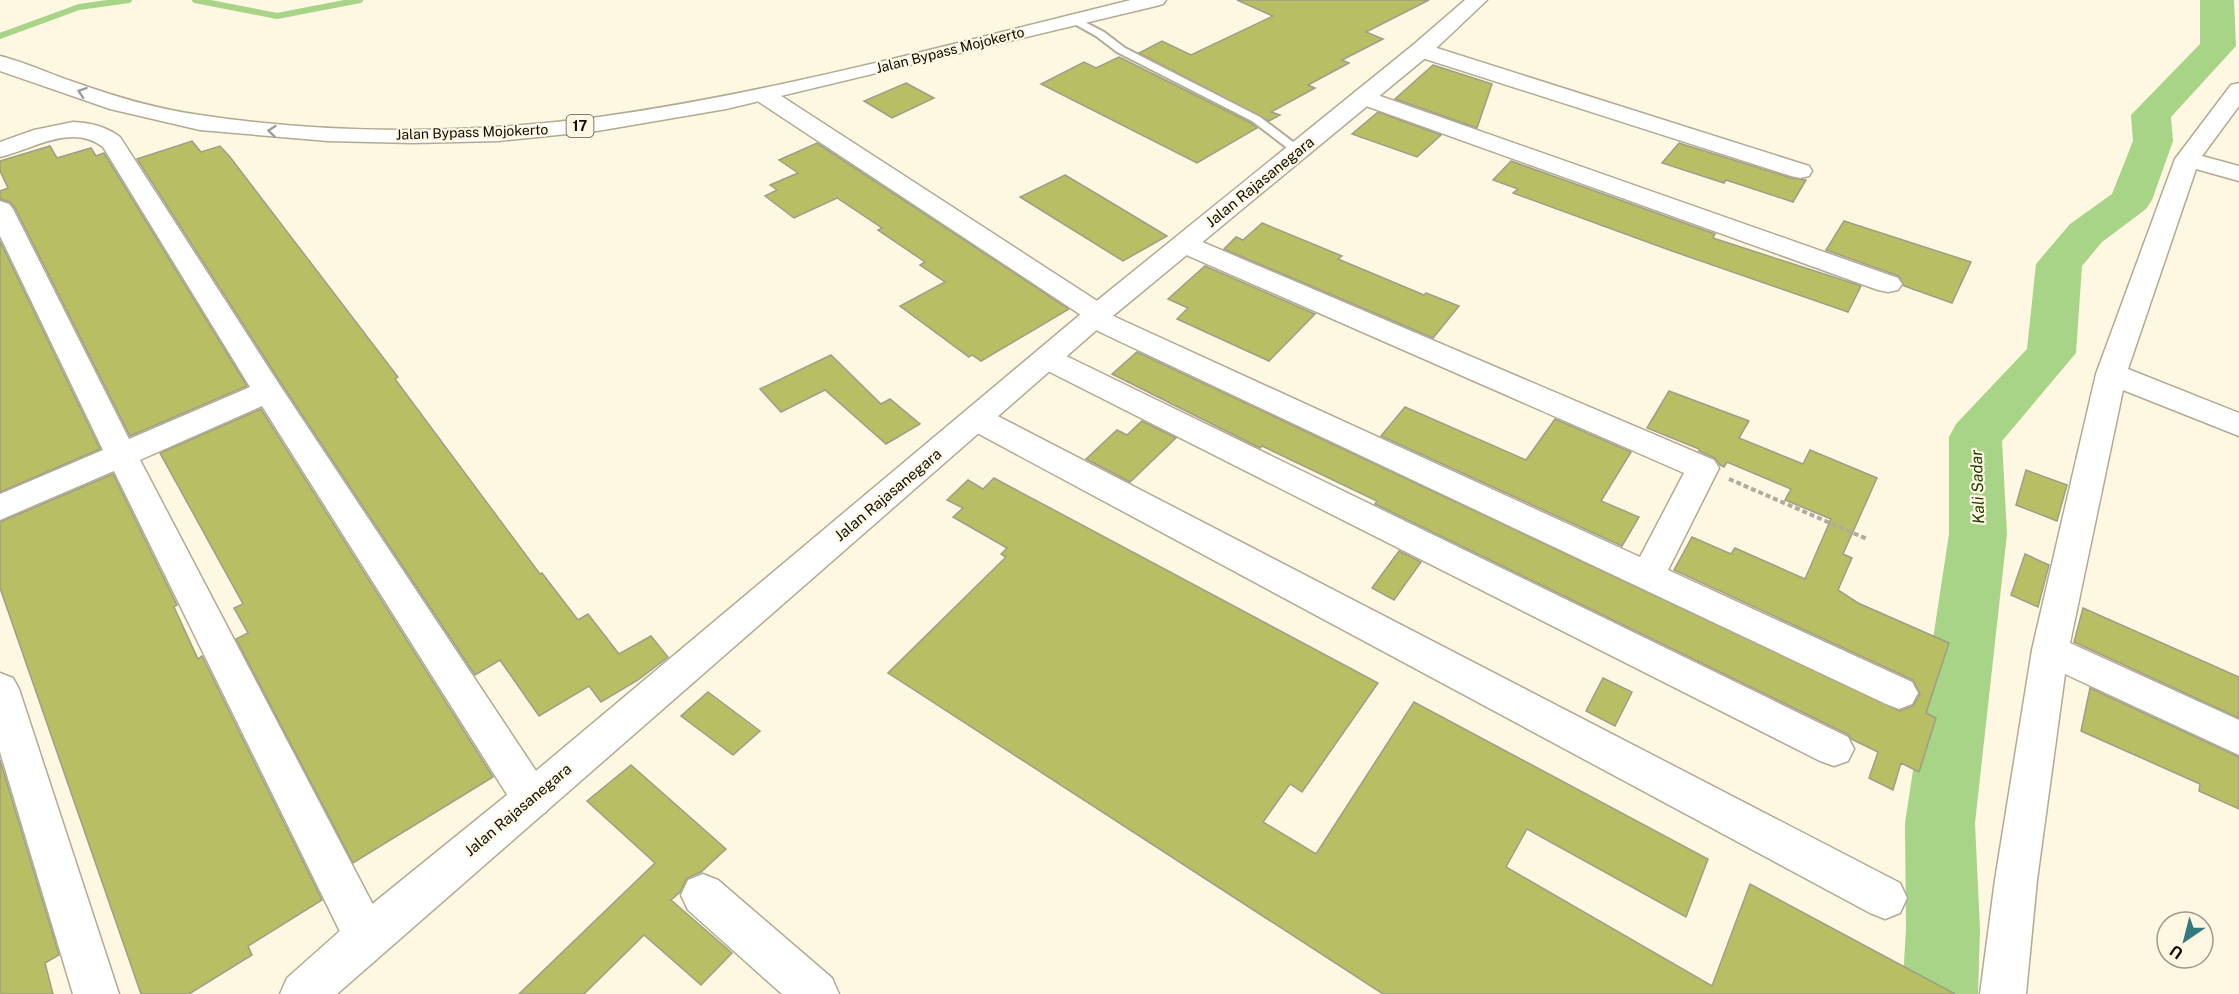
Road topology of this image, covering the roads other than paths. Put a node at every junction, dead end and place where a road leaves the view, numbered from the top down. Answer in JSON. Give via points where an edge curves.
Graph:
{"nodes":[{"id":1,"x":1097,"y":0,"type":"edge"},
{"id":2,"x":1156,"y":0,"type":"edge"},
{"id":3,"x":1477,"y":0,"type":"edge"},
{"id":4,"x":1075,"y":20,"type":"junction"},
{"id":5,"x":1421,"y":50,"type":"junction"},
{"id":6,"x":6,"y":52,"type":"edge"},
{"id":7,"x":2239,"y":90,"type":"edge"},
{"id":8,"x":764,"y":95,"type":"junction"},
{"id":9,"x":1363,"y":97,"type":"junction"},
{"id":10,"x":0,"y":150,"type":"edge"},
{"id":11,"x":1299,"y":151,"type":"junction"},
{"id":12,"x":2187,"y":159,"type":"junction"},
{"id":13,"x":1800,"y":171,"type":"dead end"},
{"id":14,"x":2239,"y":174,"type":"edge"},
{"id":15,"x":0,"y":209,"type":"edge"},
{"id":16,"x":1184,"y":244,"type":"junction"},
{"id":17,"x":1888,"y":284,"type":"dead end"},
{"id":18,"x":1096,"y":316,"type":"junction"},
{"id":19,"x":1048,"y":358,"type":"junction"},
{"id":20,"x":2111,"y":374,"type":"junction"},
{"id":21,"x":268,"y":391,"type":"junction"},
{"id":22,"x":977,"y":419,"type":"junction"},
{"id":23,"x":2239,"y":425,"type":"edge"},
{"id":24,"x":122,"y":456,"type":"junction"},
{"id":25,"x":0,"y":508,"type":"edge"},
{"id":26,"x":1648,"y":575,"type":"junction"},
{"id":27,"x":2050,"y":650,"type":"junction"},
{"id":28,"x":0,"y":689,"type":"edge"},
{"id":29,"x":1899,"y":693,"type":"dead end"},
{"id":30,"x":2239,"y":738,"type":"edge"},
{"id":31,"x":1834,"y":749,"type":"dead end"},
{"id":32,"x":532,"y":799,"type":"junction"},
{"id":33,"x":703,"y":895,"type":"dead end"},
{"id":34,"x":1885,"y":898,"type":"dead end"},
{"id":35,"x":366,"y":937,"type":"junction"},
{"id":36,"x":96,"y":994,"type":"edge"},
{"id":37,"x":303,"y":994,"type":"edge"},
{"id":38,"x":816,"y":994,"type":"edge"},
{"id":39,"x":2003,"y":994,"type":"edge"}],
"edges":[{"from":1,"to":6,"type":"main road","name":"Jalan Bypass Mojokerto","number":"17","via":[[750,83],[646,102],[471,119],[385,121],[233,110],[136,90]]},
{"from":2,"to":4,"type":"main road","name":"Jalan Bypass Mojokerto","number":"17"},
{"from":3,"to":5,"type":"main road","name":"Jalan Rajasanegara"},
{"from":4,"to":8,"type":"main road","name":"Jalan Bypass Mojokerto","number":"17"},
{"from":4,"to":11,"type":"lane","via":[[1121,51],[1256,119]]},
{"from":5,"to":9,"type":"main road","name":"Jalan Rajasanegara"},
{"from":5,"to":13,"type":"main road"},
{"from":8,"to":6,"type":"main road","name":"Jalan Bypass Mojokerto","number":"17","one_way":true,"via":[[551,130],[373,136],[274,131],[158,115],[114,103]]},
{"from":7,"to":12,"type":"main road"},
{"from":8,"to":18,"type":"main road"},
{"from":9,"to":11,"type":"main road","name":"Jalan Rajasanegara"},
{"from":9,"to":17,"type":"main road"},
{"from":10,"to":21,"type":"main road","via":[[81,129],[105,134]]},
{"from":11,"to":16,"type":"main road","name":"Jalan Rajasanegara"},
{"from":12,"to":14,"type":"main road"},
{"from":12,"to":20,"type":"main road"},
{"from":15,"to":24,"type":"main road"},
{"from":16,"to":18,"type":"main road","name":"Jalan Rajasanegara"},
{"from":16,"to":26,"type":"main road","via":[[1703,468]]},
{"from":18,"to":19,"type":"main road","name":"Jalan Rajasanegara"},
{"from":18,"to":26,"type":"main road"},
{"from":19,"to":22,"type":"main road","name":"Jalan Rajasanegara"},
{"from":19,"to":31,"type":"main road"},
{"from":20,"to":23,"type":"main road"},
{"from":20,"to":27,"type":"main road"},
{"from":21,"to":24,"type":"main road"},
{"from":21,"to":32,"type":"main road"},
{"from":22,"to":32,"type":"main road","name":"Jalan Rajasanegara"},
{"from":22,"to":34,"type":"main road"},
{"from":24,"to":25,"type":"main road"},
{"from":24,"to":35,"type":"main road"},
{"from":26,"to":29,"type":"main road"},
{"from":27,"to":30,"type":"main road"},
{"from":27,"to":39,"type":"main road"},
{"from":28,"to":36,"type":"main road"},
{"from":32,"to":35,"type":"main road","name":"Jalan Rajasanegara"},
{"from":33,"to":38,"type":"main road"},
{"from":35,"to":37,"type":"main road","name":"Jalan Rajasanegara"}]}
